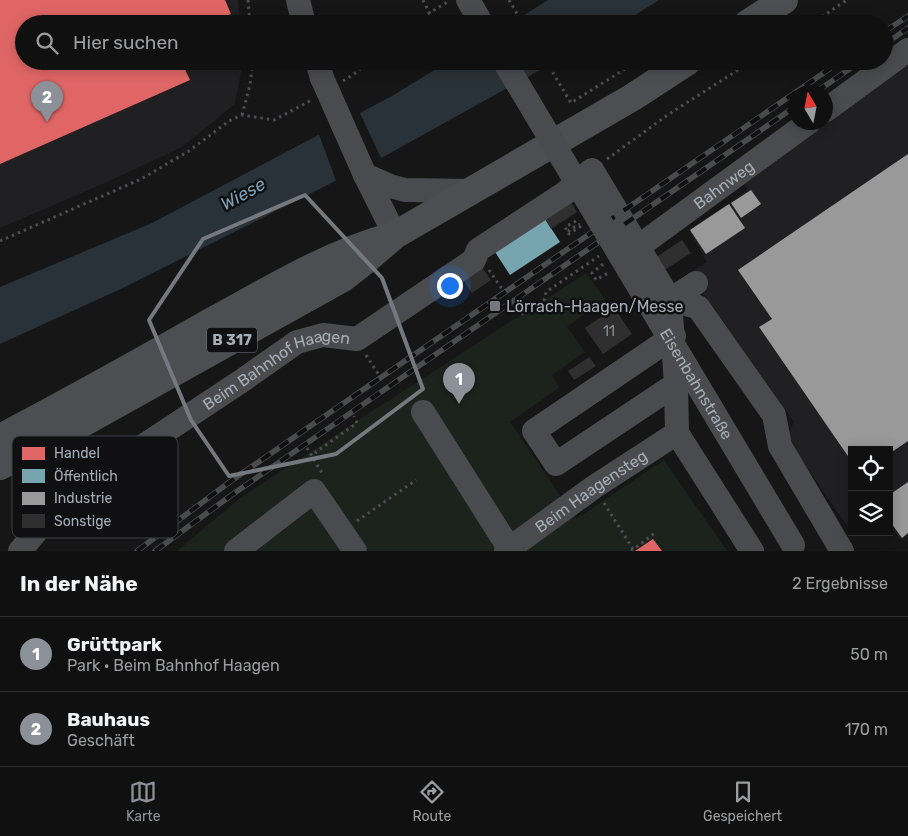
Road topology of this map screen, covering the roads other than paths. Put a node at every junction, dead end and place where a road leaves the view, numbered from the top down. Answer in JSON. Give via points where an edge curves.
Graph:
{"nodes":[{"id":1,"x":298,"y":0,"type":"edge"},
{"id":2,"x":468,"y":0,"type":"edge"},
{"id":3,"x":784,"y":0,"type":"edge"},
{"id":4,"x":302,"y":15,"type":"edge"},
{"id":5,"x":477,"y":15,"type":"edge"},
{"id":6,"x":761,"y":15,"type":"edge"},
{"id":7,"x":908,"y":50,"type":"edge"},
{"id":8,"x":893,"y":61,"type":"edge"},
{"id":9,"x":509,"y":70,"type":"edge"},
{"id":10,"x":674,"y":70,"type":"edge"},
{"id":11,"x":881,"y":70,"type":"edge"},
{"id":12,"x":323,"y":80,"type":"edge"},
{"id":13,"x":833,"y":105,"type":"edge"},
{"id":14,"x":798,"y":130,"type":"edge"},
{"id":15,"x":471,"y":191,"type":"junction"},
{"id":16,"x":383,"y":192,"type":"junction"},
{"id":17,"x":394,"y":235,"type":"junction"},
{"id":18,"x":638,"y":247,"type":"junction"},
{"id":19,"x":696,"y":283,"type":"dead end"},
{"id":20,"x":670,"y":300,"type":"junction"},
{"id":21,"x":674,"y":336,"type":"junction"},
{"id":22,"x":676,"y":384,"type":"junction"},
{"id":23,"x":424,"y":412,"type":"dead end"},
{"id":24,"x":677,"y":433,"type":"junction"},
{"id":25,"x":58,"y":436,"type":"edge"},
{"id":26,"x":158,"y":436,"type":"edge"},
{"id":27,"x":0,"y":438,"type":"edge"},
{"id":28,"x":12,"y":460,"type":"edge"},
{"id":29,"x":0,"y":466,"type":"edge"},
{"id":30,"x":31,"y":538,"type":"edge"},
{"id":31,"x":795,"y":548,"type":"edge"},
{"id":32,"x":508,"y":550,"type":"edge"},
{"id":33,"x":20,"y":551,"type":"edge"},
{"id":34,"x":236,"y":551,"type":"edge"},
{"id":35,"x":355,"y":551,"type":"edge"},
{"id":36,"x":752,"y":551,"type":"edge"},
{"id":37,"x":842,"y":551,"type":"edge"}],
"edges":[{"from":1,"to":4,"type":"street"},
{"from":2,"to":5,"type":"street"},
{"from":3,"to":6,"type":"main road"},
{"from":7,"to":8,"type":"street"},
{"from":9,"to":31,"type":"street","name":"Eisenbahnstraße","bridge":true},
{"from":10,"to":15,"type":"main road","number":"B 317"},
{"from":11,"to":13,"type":"street"},
{"from":12,"to":16,"type":"street","bridge":true,"via":[[365,175]]},
{"from":14,"to":18,"type":"street","name":"Bahnweg"},
{"from":15,"to":16,"type":"street"},
{"from":15,"to":17,"type":"main road","number":"B 317"},
{"from":16,"to":17,"type":"street"},
{"from":17,"to":25,"type":"main road","number":"B 317","via":[[343,278]]},
{"from":17,"to":27,"type":"main road","number":"B 317","via":[[357,246],[309,268]]},
{"from":18,"to":20,"type":"street"},
{"from":18,"to":26,"type":"street","name":"Beim Bahnhof Haagen","via":[[592,170],[565,193],[478,250],[474,260],[357,340],[323,335],[297,342]]},
{"from":19,"to":20,"type":"street"},
{"from":20,"to":21,"type":"street"},
{"from":20,"to":37,"type":"street","via":[[698,307],[774,415],[780,446]]},
{"from":21,"to":22,"type":"street"},
{"from":21,"to":22,"type":"street","via":[[534,431],[556,464]]},
{"from":22,"to":24,"type":"street"},
{"from":23,"to":32,"type":"street"},
{"from":24,"to":32,"type":"street","name":"Beim Haagensteg","via":[[594,487]]},
{"from":24,"to":36,"type":"street"},
{"from":28,"to":29,"type":"main road","number":"B 317"},
{"from":30,"to":33,"type":"street","name":"Beim Bahnhof Haagen"},
{"from":34,"to":35,"type":"street","via":[[314,491]]}]}
